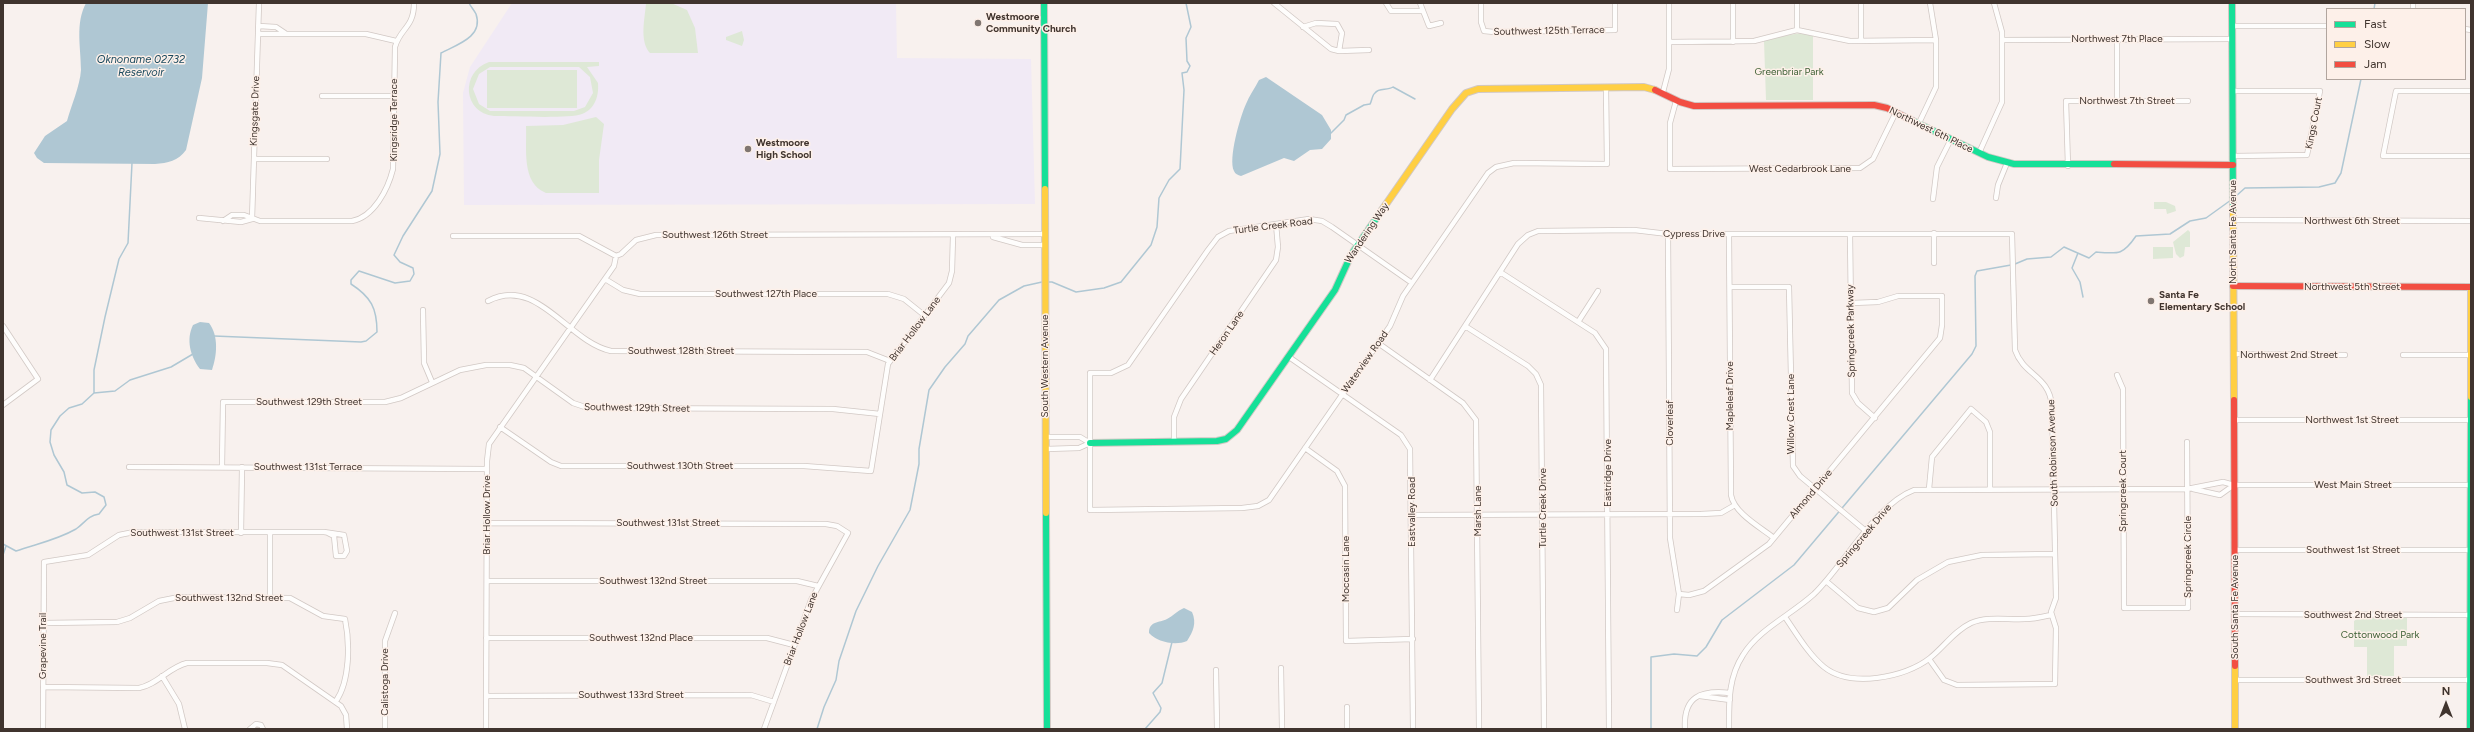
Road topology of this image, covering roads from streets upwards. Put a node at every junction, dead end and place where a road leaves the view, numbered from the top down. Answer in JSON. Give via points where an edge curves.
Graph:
{"nodes":[{"id":1,"x":259,"y":3,"type":"edge"},
{"id":2,"x":414,"y":3,"type":"edge"},
{"id":3,"x":1044,"y":3,"type":"edge"},
{"id":4,"x":1274,"y":3,"type":"edge"},
{"id":5,"x":1386,"y":3,"type":"edge"},
{"id":6,"x":1420,"y":3,"type":"edge"},
{"id":7,"x":1481,"y":3,"type":"edge"},
{"id":8,"x":1616,"y":3,"type":"edge"},
{"id":9,"x":1669,"y":3,"type":"edge"},
{"id":10,"x":1733,"y":3,"type":"edge"},
{"id":11,"x":1797,"y":3,"type":"edge"},
{"id":12,"x":1861,"y":3,"type":"edge"},
{"id":13,"x":1930,"y":3,"type":"edge"},
{"id":14,"x":1994,"y":3,"type":"edge"},
{"id":15,"x":2232,"y":3,"type":"edge"},
{"id":16,"x":1422,"y":11,"type":"junction"},
{"id":17,"x":1441,"y":23,"type":"dead end"},
{"id":18,"x":259,"y":26,"type":"junction"},
{"id":19,"x":2232,"y":26,"type":"junction"},
{"id":20,"x":2326,"y":26,"type":"edge"},
{"id":21,"x":1303,"y":27,"type":"junction"},
{"id":22,"x":1797,"y":30,"type":"junction"},
{"id":23,"x":258,"y":34,"type":"junction"},
{"id":24,"x":287,"y":34,"type":"junction"},
{"id":25,"x":2232,"y":38,"type":"junction"},
{"id":26,"x":2117,"y":39,"type":"junction"},
{"id":27,"x":1936,"y":40,"type":"junction"},
{"id":28,"x":2002,"y":40,"type":"junction"},
{"id":29,"x":396,"y":41,"type":"junction"},
{"id":30,"x":1861,"y":41,"type":"junction"},
{"id":31,"x":1669,"y":42,"type":"junction"},
{"id":32,"x":1733,"y":42,"type":"junction"},
{"id":33,"x":1370,"y":50,"type":"dead end"},
{"id":34,"x":1339,"y":51,"type":"junction"},
{"id":35,"x":1633,"y":87,"type":"joint"},
{"id":36,"x":1606,"y":88,"type":"junction"},
{"id":37,"x":2232,"y":91,"type":"junction"},
{"id":38,"x":2471,"y":91,"type":"edge"},
{"id":39,"x":1663,"y":92,"type":"junction"},
{"id":40,"x":322,"y":96,"type":"dead end"},
{"id":41,"x":394,"y":96,"type":"junction"},
{"id":42,"x":1676,"y":102,"type":"junction"},
{"id":43,"x":2117,"y":102,"type":"junction"},
{"id":44,"x":2188,"y":102,"type":"dead end"},
{"id":45,"x":1896,"y":112,"type":"junction"},
{"id":46,"x":1919,"y":123,"type":"junction"},
{"id":47,"x":1950,"y":139,"type":"junction"},
{"id":48,"x":1979,"y":153,"type":"junction"},
{"id":49,"x":2233,"y":156,"type":"junction"},
{"id":50,"x":2471,"y":156,"type":"edge"},
{"id":51,"x":254,"y":159,"type":"junction"},
{"id":52,"x":327,"y":159,"type":"dead end"},
{"id":53,"x":2006,"y":163,"type":"junction"},
{"id":54,"x":2233,"y":165,"type":"junction"},
{"id":55,"x":2068,"y":166,"type":"junction"},
{"id":56,"x":1996,"y":198,"type":"dead end"},
{"id":57,"x":1933,"y":199,"type":"dead end"},
{"id":58,"x":199,"y":218,"type":"dead end"},
{"id":59,"x":252,"y":219,"type":"junction"},
{"id":60,"x":2233,"y":220,"type":"junction"},
{"id":61,"x":222,"y":221,"type":"junction"},
{"id":62,"x":2471,"y":221,"type":"edge"},
{"id":63,"x":1276,"y":224,"type":"junction"},
{"id":64,"x":1934,"y":233,"type":"junction"},
{"id":65,"x":1044,"y":234,"type":"junction"},
{"id":66,"x":1668,"y":234,"type":"junction"},
{"id":67,"x":1729,"y":234,"type":"junction"},
{"id":68,"x":1850,"y":234,"type":"junction"},
{"id":69,"x":2012,"y":234,"type":"joint"},
{"id":70,"x":453,"y":236,"type":"dead end"},
{"id":71,"x":953,"y":236,"type":"junction"},
{"id":72,"x":990,"y":236,"type":"junction"},
{"id":73,"x":1044,"y":245,"type":"junction"},
{"id":74,"x":1358,"y":245,"type":"junction"},
{"id":75,"x":616,"y":256,"type":"junction"},
{"id":76,"x":1934,"y":264,"type":"dead end"},
{"id":77,"x":1500,"y":272,"type":"junction"},
{"id":78,"x":605,"y":279,"type":"junction"},
{"id":79,"x":1412,"y":283,"type":"junction"},
{"id":80,"x":2233,"y":286,"type":"junction"},
{"id":81,"x":1730,"y":287,"type":"junction"},
{"id":82,"x":2471,"y":289,"type":"edge"},
{"id":83,"x":1598,"y":291,"type":"dead end"},
{"id":84,"x":488,"y":301,"type":"dead end"},
{"id":85,"x":1852,"y":303,"type":"junction"},
{"id":86,"x":423,"y":310,"type":"dead end"},
{"id":87,"x":924,"y":315,"type":"junction"},
{"id":88,"x":1578,"y":322,"type":"junction"},
{"id":89,"x":1465,"y":326,"type":"junction"},
{"id":90,"x":571,"y":327,"type":"junction"},
{"id":91,"x":4,"y":328,"type":"edge"},
{"id":92,"x":1378,"y":344,"type":"junction"},
{"id":93,"x":2234,"y":354,"type":"junction"},
{"id":94,"x":2345,"y":355,"type":"dead end"},
{"id":95,"x":2403,"y":355,"type":"dead end"},
{"id":96,"x":2471,"y":356,"type":"edge"},
{"id":97,"x":1289,"y":357,"type":"junction"},
{"id":98,"x":890,"y":361,"type":"junction"},
{"id":99,"x":2117,"y":375,"type":"dead end"},
{"id":100,"x":536,"y":377,"type":"junction"},
{"id":101,"x":1430,"y":380,"type":"junction"},
{"id":102,"x":432,"y":382,"type":"junction"},
{"id":103,"x":1343,"y":395,"type":"junction"},
{"id":104,"x":3,"y":405,"type":"edge"},
{"id":105,"x":880,"y":414,"type":"junction"},
{"id":106,"x":1875,"y":418,"type":"junction"},
{"id":107,"x":2234,"y":420,"type":"junction"},
{"id":108,"x":2471,"y":420,"type":"edge"},
{"id":109,"x":500,"y":427,"type":"junction"},
{"id":110,"x":1046,"y":436,"type":"junction"},
{"id":111,"x":1174,"y":442,"type":"junction"},
{"id":112,"x":2187,"y":442,"type":"dead end"},
{"id":113,"x":1090,"y":443,"type":"junction"},
{"id":114,"x":1305,"y":448,"type":"junction"},
{"id":115,"x":1046,"y":449,"type":"junction"},
{"id":116,"x":129,"y":467,"type":"dead end"},
{"id":117,"x":222,"y":467,"type":"junction"},
{"id":118,"x":242,"y":467,"type":"junction"},
{"id":119,"x":487,"y":469,"type":"junction"},
{"id":120,"x":871,"y":471,"type":"joint"},
{"id":121,"x":2234,"y":485,"type":"junction"},
{"id":122,"x":2471,"y":485,"type":"edge"},
{"id":123,"x":1816,"y":489,"type":"junction"},
{"id":124,"x":1929,"y":489,"type":"junction"},
{"id":125,"x":1990,"y":489,"type":"junction"},
{"id":126,"x":2053,"y":489,"type":"junction"},
{"id":127,"x":2123,"y":489,"type":"junction"},
{"id":128,"x":2187,"y":489,"type":"junction"},
{"id":129,"x":1735,"y":505,"type":"junction"},
{"id":130,"x":1543,"y":514,"type":"junction"},
{"id":131,"x":1608,"y":514,"type":"junction"},
{"id":132,"x":1670,"y":514,"type":"junction"},
{"id":133,"x":1412,"y":515,"type":"junction"},
{"id":134,"x":1478,"y":515,"type":"junction"},
{"id":135,"x":486,"y":523,"type":"junction"},
{"id":136,"x":1867,"y":532,"type":"junction"},
{"id":137,"x":241,"y":533,"type":"junction"},
{"id":138,"x":270,"y":533,"type":"junction"},
{"id":139,"x":328,"y":533,"type":"junction"},
{"id":140,"x":848,"y":533,"type":"joint"},
{"id":141,"x":1774,"y":538,"type":"junction"},
{"id":142,"x":2234,"y":550,"type":"junction"},
{"id":143,"x":2471,"y":550,"type":"edge"},
{"id":144,"x":2055,"y":554,"type":"junction"},
{"id":145,"x":44,"y":562,"type":"joint"},
{"id":146,"x":487,"y":581,"type":"junction"},
{"id":147,"x":1826,"y":581,"type":"junction"},
{"id":148,"x":818,"y":586,"type":"junction"},
{"id":149,"x":1679,"y":594,"type":"junction"},
{"id":150,"x":270,"y":597,"type":"junction"},
{"id":151,"x":2124,"y":608,"type":"joint"},
{"id":152,"x":1677,"y":610,"type":"dead end"},
{"id":153,"x":395,"y":613,"type":"dead end"},
{"id":154,"x":2235,"y":614,"type":"junction"},
{"id":155,"x":2051,"y":615,"type":"junction"},
{"id":156,"x":2470,"y":615,"type":"edge"},
{"id":157,"x":1785,"y":617,"type":"junction"},
{"id":158,"x":43,"y":623,"type":"junction"},
{"id":159,"x":486,"y":638,"type":"junction"},
{"id":160,"x":1413,"y":639,"type":"junction"},
{"id":161,"x":794,"y":645,"type":"junction"},
{"id":162,"x":1929,"y":659,"type":"junction"},
{"id":163,"x":1281,"y":668,"type":"dead end"},
{"id":164,"x":1216,"y":670,"type":"dead end"},
{"id":165,"x":162,"y":676,"type":"junction"},
{"id":166,"x":2235,"y":680,"type":"junction"},
{"id":167,"x":2471,"y":680,"type":"edge"},
{"id":168,"x":43,"y":687,"type":"junction"},
{"id":169,"x":1730,"y":693,"type":"junction"},
{"id":170,"x":487,"y":696,"type":"junction"},
{"id":171,"x":1700,"y":696,"type":"junction"},
{"id":172,"x":1730,"y":700,"type":"junction"},
{"id":173,"x":336,"y":701,"type":"junction"},
{"id":174,"x":774,"y":702,"type":"junction"},
{"id":175,"x":1347,"y":707,"type":"dead end"},
{"id":176,"x":43,"y":729,"type":"edge"},
{"id":177,"x":185,"y":729,"type":"edge"},
{"id":178,"x":250,"y":729,"type":"edge"},
{"id":179,"x":263,"y":729,"type":"edge"},
{"id":180,"x":347,"y":729,"type":"edge"},
{"id":181,"x":385,"y":729,"type":"edge"},
{"id":182,"x":486,"y":729,"type":"edge"},
{"id":183,"x":764,"y":729,"type":"edge"},
{"id":184,"x":1047,"y":729,"type":"edge"},
{"id":185,"x":1217,"y":729,"type":"edge"},
{"id":186,"x":1282,"y":729,"type":"edge"},
{"id":187,"x":1347,"y":729,"type":"edge"},
{"id":188,"x":1413,"y":729,"type":"edge"},
{"id":189,"x":1479,"y":729,"type":"edge"},
{"id":190,"x":1544,"y":729,"type":"edge"},
{"id":191,"x":1609,"y":729,"type":"edge"},
{"id":192,"x":1685,"y":729,"type":"edge"},
{"id":193,"x":1730,"y":729,"type":"edge"},
{"id":194,"x":2235,"y":729,"type":"edge"},
{"id":195,"x":2470,"y":729,"type":"edge"}],
"edges":[{"from":1,"to":18,"type":"street","name":"Kingsgate Drive"},
{"from":2,"to":29,"type":"street","via":[[412,21]]},
{"from":3,"to":65,"type":"street","name":"South Western Avenue"},
{"from":4,"to":21,"type":"street"},
{"from":5,"to":16,"type":"street","via":[[1386,7],[1391,11]]},
{"from":6,"to":16,"type":"street"},
{"from":7,"to":8,"type":"street","name":"Southwest 125th Terrace","via":[[1481,22],[1484,31],[1604,32],[1615,30]]},
{"from":9,"to":31,"type":"street"},
{"from":10,"to":32,"type":"street"},
{"from":11,"to":22,"type":"street"},
{"from":12,"to":30,"type":"street"},
{"from":13,"to":27,"type":"street"},
{"from":14,"to":28,"type":"street","via":[[2000,20]]},
{"from":15,"to":19,"type":"street","name":"North Santa Fe Avenue"},
{"from":16,"to":17,"type":"street","via":[[1429,26]]},
{"from":18,"to":23,"type":"street","name":"Kingsgate Drive"},
{"from":18,"to":24,"type":"street","via":[[276,27]]},
{"from":19,"to":20,"type":"street"},
{"from":19,"to":25,"type":"street","name":"North Santa Fe Avenue"},
{"from":21,"to":34,"type":"street","via":[[1331,49]]},
{"from":21,"to":34,"type":"street","via":[[1316,23],[1337,24],[1342,33]]},
{"from":22,"to":30,"type":"street","via":[[1838,40]]},
{"from":22,"to":32,"type":"street","via":[[1754,41]]},
{"from":23,"to":24,"type":"street"},
{"from":23,"to":51,"type":"street","name":"Kingsgate Drive"},
{"from":24,"to":29,"type":"street","via":[[366,34]]},
{"from":25,"to":26,"type":"street","name":"Northwest 7th Place"},
{"from":25,"to":37,"type":"street","name":"North Santa Fe Avenue"},
{"from":26,"to":28,"type":"street","name":"Northwest 7th Place"},
{"from":26,"to":43,"type":"street"},
{"from":27,"to":30,"type":"street"},
{"from":27,"to":46,"type":"street","via":[[1936,87]]},
{"from":28,"to":48,"type":"street","via":[[2001,107]]},
{"from":29,"to":41,"type":"street","name":"Kingsridge Terrace"},
{"from":31,"to":32,"type":"street"},
{"from":31,"to":39,"type":"street","via":[[1669,69]]},
{"from":33,"to":34,"type":"street"},
{"from":35,"to":36,"type":"street","name":"Wandering Way"},
{"from":35,"to":39,"type":"street","name":"Northwest 6th Place","via":[[1650,87]]},
{"from":36,"to":74,"type":"street","name":"Wandering Way","via":[[1482,88],[1466,93],[1452,109]]},
{"from":36,"to":79,"type":"street","name":"Waterview Road","via":[[1608,164],[1514,163],[1496,167],[1485,178]]},
{"from":37,"to":49,"type":"street","name":"North Santa Fe Avenue"},
{"from":37,"to":49,"type":"street","name":"Kings Court","via":[[2320,91],[2307,155]]},
{"from":38,"to":50,"type":"street","via":[[2396,91],[2383,156]]},
{"from":39,"to":42,"type":"street","name":"Northwest 6th Place"},
{"from":40,"to":41,"type":"street"},
{"from":41,"to":59,"type":"street","name":"Kingsridge Terrace","via":[[393,169],[368,215],[352,221],[270,222]]},
{"from":42,"to":45,"type":"street","name":"Northwest 6th Place","via":[[1694,106],[1874,105]]},
{"from":42,"to":45,"type":"street","name":"West Cedarbrook Lane","via":[[1670,123],[1670,169],[1860,168],[1871,162],[1875,156]]},
{"from":43,"to":44,"type":"street","name":"Northwest 7th Street"},
{"from":43,"to":55,"type":"street","name":"Northwest 7th Street","via":[[2066,101]]},
{"from":45,"to":46,"type":"street","name":"Northwest 6th Place"},
{"from":46,"to":47,"type":"street","name":"Northwest 6th Place"},
{"from":47,"to":48,"type":"street","name":"Northwest 6th Place"},
{"from":47,"to":57,"type":"street","via":[[1937,167]]},
{"from":48,"to":53,"type":"street","name":"Northwest 6th Place"},
{"from":49,"to":54,"type":"street","name":"North Santa Fe Avenue"},
{"from":51,"to":52,"type":"street"},
{"from":51,"to":59,"type":"street","name":"Kingsgate Drive"},
{"from":53,"to":55,"type":"street","name":"Northwest 6th Place"},
{"from":53,"to":56,"type":"street"},
{"from":54,"to":55,"type":"street","name":"Northwest 6th Place"},
{"from":54,"to":60,"type":"street","name":"North Santa Fe Avenue"},
{"from":58,"to":61,"type":"street","name":"Kingsridge Terrace"},
{"from":59,"to":61,"type":"street","name":"Kingsridge Terrace","via":[[241,222]]},
{"from":59,"to":61,"type":"street","name":"Kingsridge Terrace","via":[[244,215],[235,215]]},
{"from":60,"to":62,"type":"street","name":"Northwest 6th Street"},
{"from":60,"to":80,"type":"street","name":"North Santa Fe Avenue"},
{"from":63,"to":74,"type":"street","name":"Turtle Creek Road","via":[[1318,220]]},
{"from":63,"to":111,"type":"street","name":"Heron Lane","via":[[1276,260],[1181,399],[1174,416]]},
{"from":63,"to":113,"type":"street","name":"Turtle Creek Road","via":[[1229,230],[1218,237],[1128,365],[1111,374],[1090,374]]},
{"from":64,"to":68,"type":"street","name":"Cypress Drive"},
{"from":64,"to":69,"type":"street","name":"Cypress Drive"},
{"from":64,"to":76,"type":"street"},
{"from":65,"to":72,"type":"street","name":"Southwest 126th Street"},
{"from":65,"to":73,"type":"street","name":"South Western Avenue"},
{"from":66,"to":67,"type":"street","name":"Cypress Drive"},
{"from":66,"to":77,"type":"street","name":"Cypress Drive","via":[[1634,230],[1538,231],[1522,240]]},
{"from":66,"to":132,"type":"street","name":"Cloverleaf"},
{"from":67,"to":68,"type":"street","name":"Cypress Drive"},
{"from":67,"to":81,"type":"street","name":"Mapleleaf Drive"},
{"from":68,"to":85,"type":"street","name":"Springcreek Parkway"},
{"from":69,"to":126,"type":"street","name":"South Robinson Avenue","via":[[2014,350],[2023,364],[2046,385],[2052,400]]},
{"from":70,"to":75,"type":"street","via":[[579,236]]},
{"from":71,"to":72,"type":"street","name":"Southwest 126th Street"},
{"from":71,"to":75,"type":"street","name":"Southwest 126th Street","via":[[656,235],[636,240]]},
{"from":71,"to":87,"type":"street","name":"Briar Hollow Lane","via":[[951,279]]},
{"from":72,"to":73,"type":"street","name":"Southwest 126th Street","via":[[1022,245]]},
{"from":73,"to":110,"type":"street","name":"South Western Avenue"},
{"from":74,"to":79,"type":"street","name":"Turtle Creek Road"},
{"from":74,"to":97,"type":"street","name":"Wandering Way","via":[[1347,260],[1335,290]]},
{"from":75,"to":78,"type":"street","name":"Briar Hollow Drive","via":[[614,266]]},
{"from":77,"to":88,"type":"street","name":"Eastridge Drive"},
{"from":77,"to":89,"type":"street","name":"Cypress Drive"},
{"from":78,"to":87,"type":"street","name":"Southwest 127th Place","via":[[623,290],[640,294],[888,294],[904,299]]},
{"from":78,"to":90,"type":"street","name":"Briar Hollow Drive"},
{"from":79,"to":92,"type":"street","name":"Waterview Road"},
{"from":80,"to":82,"type":"street","name":"Northwest 5th Street"},
{"from":80,"to":93,"type":"street","name":"North Santa Fe Avenue"},
{"from":81,"to":123,"type":"street","name":"Willow Crest Lane","via":[[1789,287],[1791,459],[1796,470]]},
{"from":81,"to":129,"type":"street","name":"Mapleleaf Drive","via":[[1731,490]]},
{"from":82,"to":96,"type":"street"},
{"from":83,"to":88,"type":"street"},
{"from":84,"to":90,"type":"street","name":"Southwest 128th Street","via":[[500,295],[523,296]]},
{"from":85,"to":106,"type":"street","name":"Springcreek Parkway","via":[[1852,393],[1858,403]]},
{"from":85,"to":106,"type":"street","name":"Almond Drive","via":[[1878,302],[1898,296],[1942,296],[1940,338],[1918,361]]},
{"from":86,"to":102,"type":"street","via":[[424,363]]},
{"from":87,"to":98,"type":"street","name":"Briar Hollow Lane"},
{"from":88,"to":131,"type":"street","name":"Eastridge Drive","via":[[1599,337],[1606,349]]},
{"from":89,"to":101,"type":"street","name":"Cypress Drive"},
{"from":89,"to":130,"type":"street","name":"Turtle Creek Drive","via":[[1528,366],[1540,382]]},
{"from":90,"to":98,"type":"street","name":"Southwest 128th Street","via":[[595,345],[611,351],[867,352]]},
{"from":90,"to":100,"type":"street","name":"Briar Hollow Drive"},
{"from":91,"to":104,"type":"street","via":[[38,379]]},
{"from":92,"to":101,"type":"street","name":"Marsh Lane"},
{"from":92,"to":103,"type":"street","name":"Waterview Road"},
{"from":93,"to":94,"type":"street","name":"Northwest 2nd Street"},
{"from":93,"to":107,"type":"street","name":"North Santa Fe Avenue"},
{"from":95,"to":96,"type":"street"},
{"from":96,"to":108,"type":"street"},
{"from":97,"to":103,"type":"street","name":"Eastvalley Road"},
{"from":97,"to":111,"type":"street","name":"Wandering Way","via":[[1230,436],[1217,442]]},
{"from":98,"to":105,"type":"street","name":"Briar Hollow Lane"},
{"from":99,"to":127,"type":"street","name":"Springcreek Court","via":[[2123,389]]},
{"from":100,"to":102,"type":"street","name":"Southwest 129th Street","via":[[520,366],[486,365],[460,370]]},
{"from":100,"to":105,"type":"street","name":"Southwest 129th Street","via":[[573,403],[588,408],[833,409]]},
{"from":100,"to":109,"type":"street","name":"Briar Hollow Drive"},
{"from":101,"to":134,"type":"street","name":"Marsh Lane","via":[[1468,407],[1476,420]]},
{"from":102,"to":117,"type":"street","name":"Southwest 129th Street","via":[[400,398],[385,402],[223,402]]},
{"from":103,"to":114,"type":"street","name":"Waterview Road"},
{"from":103,"to":133,"type":"street","name":"Eastvalley Road","via":[[1394,430],[1408,444],[1412,461]]},
{"from":105,"to":120,"type":"street","name":"Briar Hollow Lane"},
{"from":106,"to":123,"type":"street","name":"Almond Drive"},
{"from":107,"to":108,"type":"street","name":"Northwest 1st Street"},
{"from":107,"to":121,"type":"street","name":"North Santa Fe Avenue"},
{"from":108,"to":122,"type":"street"},
{"from":109,"to":119,"type":"street","name":"Briar Hollow Drive","via":[[489,444]]},
{"from":109,"to":120,"type":"street","name":"Southwest 130th Street","via":[[551,462],[561,466],[817,466]]},
{"from":110,"to":113,"type":"street","name":"Wandering Way","via":[[1080,437]]},
{"from":110,"to":115,"type":"street","name":"South Western Avenue"},
{"from":111,"to":113,"type":"street","name":"Wandering Way"},
{"from":112,"to":128,"type":"street","name":"Springcreek Circle"},
{"from":113,"to":114,"type":"street","name":"Waterview Road","via":[[1090,510],[1258,506],[1269,500]]},
{"from":113,"to":115,"type":"street","name":"Wandering Way","via":[[1079,448]]},
{"from":114,"to":160,"type":"street","name":"Moccasin Lane","via":[[1337,471],[1345,486],[1346,640]]},
{"from":115,"to":184,"type":"street","name":"South Western Avenue"},
{"from":116,"to":117,"type":"street","name":"Southwest 131st Terrace"},
{"from":117,"to":118,"type":"street","name":"Southwest 131st Terrace"},
{"from":118,"to":119,"type":"street","name":"Southwest 131st Terrace"},
{"from":118,"to":137,"type":"street"},
{"from":119,"to":135,"type":"street","name":"Briar Hollow Drive"},
{"from":121,"to":122,"type":"street","name":"West Main Street"},
{"from":121,"to":128,"type":"street","name":"Springcreek Drive","via":[[2223,482]]},
{"from":121,"to":128,"type":"street","name":"Springcreek Drive","via":[[2220,495]]},
{"from":121,"to":142,"type":"street","name":"South Santa Fe Avenue"},
{"from":122,"to":143,"type":"street"},
{"from":123,"to":136,"type":"street","name":"Willow Crest Lane"},
{"from":123,"to":141,"type":"street","name":"Almond Drive"},
{"from":124,"to":125,"type":"street","name":"Springcreek Drive"},
{"from":124,"to":125,"type":"street","via":[[1932,457],[1971,409],[1986,422],[1990,432]]},
{"from":124,"to":136,"type":"street","name":"Springcreek Drive","via":[[1914,490],[1897,499]]},
{"from":125,"to":126,"type":"street","name":"Springcreek Drive"},
{"from":126,"to":127,"type":"street","name":"Springcreek Drive"},
{"from":126,"to":144,"type":"street","name":"South Robinson Avenue"},
{"from":127,"to":128,"type":"street","name":"Springcreek Drive"},
{"from":127,"to":151,"type":"street","name":"Springcreek Court"},
{"from":128,"to":151,"type":"street","name":"Springcreek Circle","via":[[2188,608]]},
{"from":129,"to":132,"type":"street","via":[[1716,514]]},
{"from":129,"to":141,"type":"street"},
{"from":130,"to":131,"type":"street"},
{"from":130,"to":134,"type":"street"},
{"from":130,"to":190,"type":"street","name":"Turtle Creek Drive"},
{"from":131,"to":132,"type":"street"},
{"from":131,"to":191,"type":"street","name":"Eastridge Drive"},
{"from":132,"to":149,"type":"street","name":"Cloverleaf","via":[[1670,544]]},
{"from":133,"to":134,"type":"street"},
{"from":133,"to":160,"type":"street","name":"Eastvalley Road"},
{"from":134,"to":189,"type":"street","name":"Marsh Lane"},
{"from":135,"to":140,"type":"street","name":"Southwest 131st Street","via":[[826,524],[837,526]]},
{"from":135,"to":146,"type":"street","name":"Briar Hollow Drive"},
{"from":136,"to":147,"type":"street","name":"Springcreek Drive"},
{"from":137,"to":138,"type":"street","name":"Southwest 131st Street"},
{"from":137,"to":145,"type":"street","name":"Southwest 131st Street","via":[[128,533],[119,535],[88,555]]},
{"from":138,"to":139,"type":"street","name":"Southwest 131st Street"},
{"from":138,"to":150,"type":"street"},
{"from":139,"to":139,"type":"street","name":"Southwest 131st Street","via":[[334,536],[336,556],[344,556],[347,551],[344,535]]},
{"from":140,"to":148,"type":"street","name":"Briar Hollow Lane"},
{"from":141,"to":149,"type":"street","name":"Almond Drive","via":[[1764,549],[1704,591],[1689,595]]},
{"from":142,"to":143,"type":"street","name":"Southwest 1st Street"},
{"from":142,"to":154,"type":"street","name":"South Santa Fe Avenue"},
{"from":143,"to":156,"type":"street"},
{"from":144,"to":147,"type":"street","via":[[1982,555],[1948,562],[1917,580],[1888,608],[1874,612],[1858,608]]},
{"from":144,"to":155,"type":"street","name":"South Robinson Avenue","via":[[2056,598]]},
{"from":145,"to":158,"type":"street","name":"Grapevine Trail"},
{"from":146,"to":148,"type":"street","name":"Southwest 132nd Street","via":[[797,581]]},
{"from":146,"to":159,"type":"street","name":"Briar Hollow Drive"},
{"from":147,"to":157,"type":"street","name":"Springcreek Drive"},
{"from":148,"to":161,"type":"street","name":"Briar Hollow Lane"},
{"from":149,"to":152,"type":"street","name":"Cloverleaf"},
{"from":150,"to":158,"type":"street","name":"Southwest 132nd Street","via":[[169,598],[118,622]]},
{"from":150,"to":173,"type":"street","name":"Southwest 132nd Street","via":[[290,598],[320,615],[345,619],[346,680],[343,692]]},
{"from":153,"to":181,"type":"street","name":"Calistoga Drive","via":[[385,641]]},
{"from":154,"to":156,"type":"street","name":"Southwest 2nd Street"},
{"from":154,"to":166,"type":"street","name":"South Santa Fe Avenue"},
{"from":155,"to":162,"type":"street","via":[[2036,619],[1986,619],[1973,622],[1959,630]]},
{"from":155,"to":162,"type":"street","name":"South Robinson Avenue","via":[[2056,628],[2055,684],[1957,684],[1944,680]]},
{"from":156,"to":167,"type":"street"},
{"from":157,"to":162,"type":"street","via":[[1821,664],[1841,676],[1887,676],[1913,669]]},
{"from":157,"to":169,"type":"street","name":"Springcreek Drive","via":[[1748,648],[1734,673]]},
{"from":158,"to":168,"type":"street","name":"Grapevine Trail"},
{"from":159,"to":161,"type":"street","name":"Southwest 132nd Place","via":[[776,638]]},
{"from":159,"to":170,"type":"street","name":"Briar Hollow Drive"},
{"from":160,"to":188,"type":"street","name":"Eastvalley Road"},
{"from":161,"to":174,"type":"street","name":"Briar Hollow Lane"},
{"from":163,"to":186,"type":"street"},
{"from":164,"to":185,"type":"street"},
{"from":165,"to":168,"type":"street","via":[[139,688]]},
{"from":165,"to":173,"type":"street","via":[[187,663],[274,663],[286,667]]},
{"from":165,"to":177,"type":"street","via":[[179,704]]},
{"from":166,"to":167,"type":"street","name":"Southwest 3rd Street"},
{"from":166,"to":194,"type":"street","name":"South Santa Fe Avenue"},
{"from":167,"to":195,"type":"street"},
{"from":168,"to":176,"type":"street","name":"Grapevine Trail"},
{"from":169,"to":171,"type":"street","via":[[1714,691]]},
{"from":169,"to":172,"type":"street","name":"Springcreek Drive"},
{"from":170,"to":174,"type":"street","name":"Southwest 133rd Street","via":[[751,696]]},
{"from":170,"to":182,"type":"street","name":"Briar Hollow Drive"},
{"from":171,"to":172,"type":"street"},
{"from":171,"to":192,"type":"street","via":[[1687,707]]},
{"from":172,"to":193,"type":"street","name":"Springcreek Drive"},
{"from":173,"to":180,"type":"street","via":[[345,711]]},
{"from":174,"to":183,"type":"street","name":"Briar Hollow Lane"},
{"from":175,"to":187,"type":"street"},
{"from":178,"to":179,"type":"street","via":[[256,724],[261,725]]}]}
